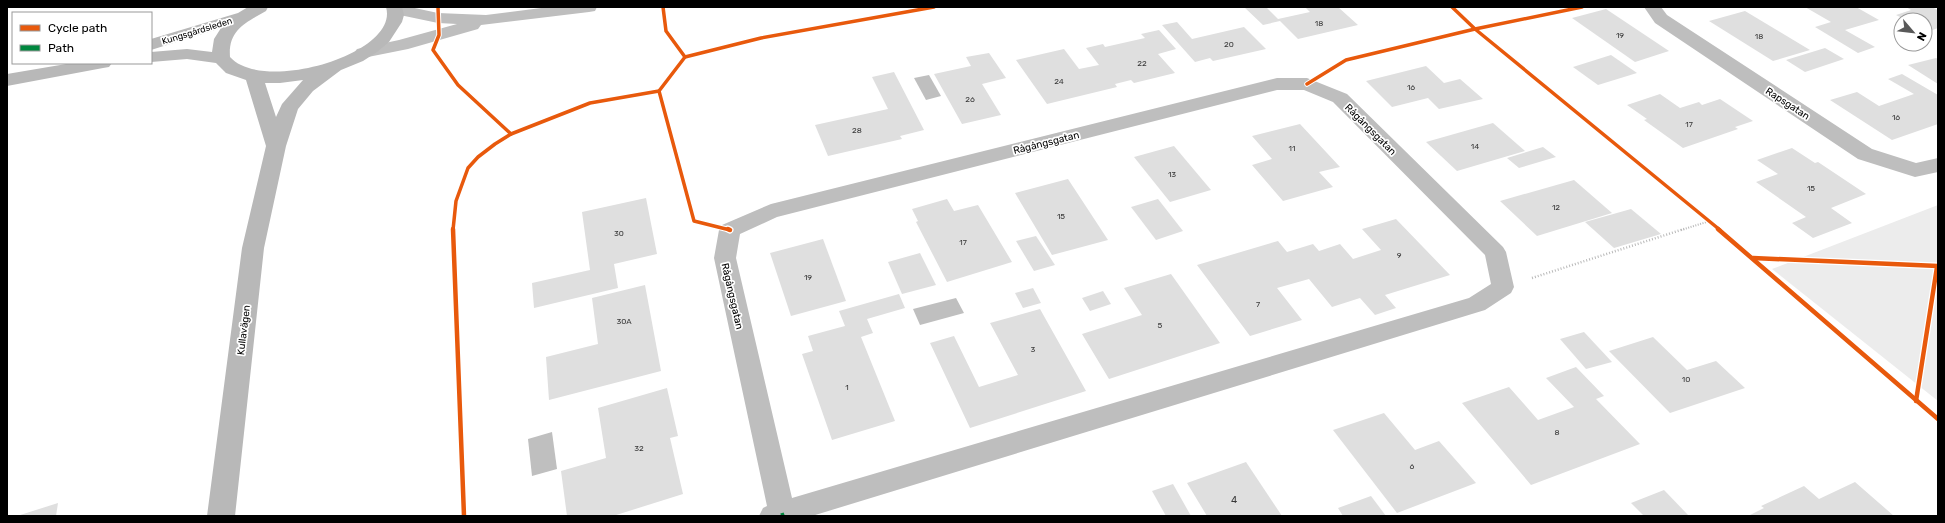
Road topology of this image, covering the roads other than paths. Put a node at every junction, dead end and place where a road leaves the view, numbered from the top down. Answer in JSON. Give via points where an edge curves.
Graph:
{"nodes":[{"id":1,"x":260,"y":7,"type":"edge"},
{"id":2,"x":589,"y":7,"type":"edge"},
{"id":3,"x":1652,"y":7,"type":"edge"},
{"id":4,"x":394,"y":8,"type":"edge"},
{"id":5,"x":243,"y":17,"type":"junction"},
{"id":6,"x":486,"y":20,"type":"junction"},
{"id":7,"x":152,"y":45,"type":"edge"},
{"id":8,"x":363,"y":54,"type":"junction"},
{"id":9,"x":152,"y":57,"type":"edge"},
{"id":10,"x":221,"y":58,"type":"junction"},
{"id":11,"x":96,"y":64,"type":"edge"},
{"id":12,"x":335,"y":66,"type":"junction"},
{"id":13,"x":254,"y":77,"type":"junction"},
{"id":14,"x":7,"y":80,"type":"edge"},
{"id":15,"x":276,"y":146,"type":"junction"},
{"id":16,"x":1938,"y":165,"type":"edge"},
{"id":17,"x":778,"y":514,"type":"edge"},
{"id":18,"x":221,"y":516,"type":"edge"}],
"edges":[{"from":1,"to":5,"type":"street"},
{"from":2,"to":6,"type":"street"},
{"from":3,"to":16,"type":"street","name":"Rapsgatan","via":[[1661,19],[1865,154],[1915,170]]},
{"from":4,"to":6,"type":"street","via":[[438,18]]},
{"from":4,"to":8,"type":"street","name":"Kullavägen","via":[[395,20],[389,31]]},
{"from":5,"to":7,"type":"street","name":"Kungsgårdsleden","via":[[205,26]]},
{"from":5,"to":10,"type":"street","via":[[228,30],[220,45]]},
{"from":6,"to":8,"type":"street"},
{"from":8,"to":12,"type":"street","name":"Kullavägen"},
{"from":9,"to":10,"type":"street","name":"Kungsgårdsleden","via":[[181,54]]},
{"from":10,"to":13,"type":"street","name":"Kullavägen","via":[[233,70]]},
{"from":11,"to":14,"type":"street"},
{"from":12,"to":13,"type":"street","name":"Kullavägen","via":[[279,78]]},
{"from":12,"to":15,"type":"street","name":"Kullavägen","via":[[306,87],[289,108]]},
{"from":13,"to":15,"type":"street"},
{"from":15,"to":18,"type":"street","name":"Kullavägen","via":[[253,248]]},
{"from":17,"to":17,"type":"street","name":"Rågångsgatan","via":[[1477,304],[1503,287],[1495,252],[1340,98],[1307,84],[1277,84],[771,211],[730,230],[725,258]]}]}
